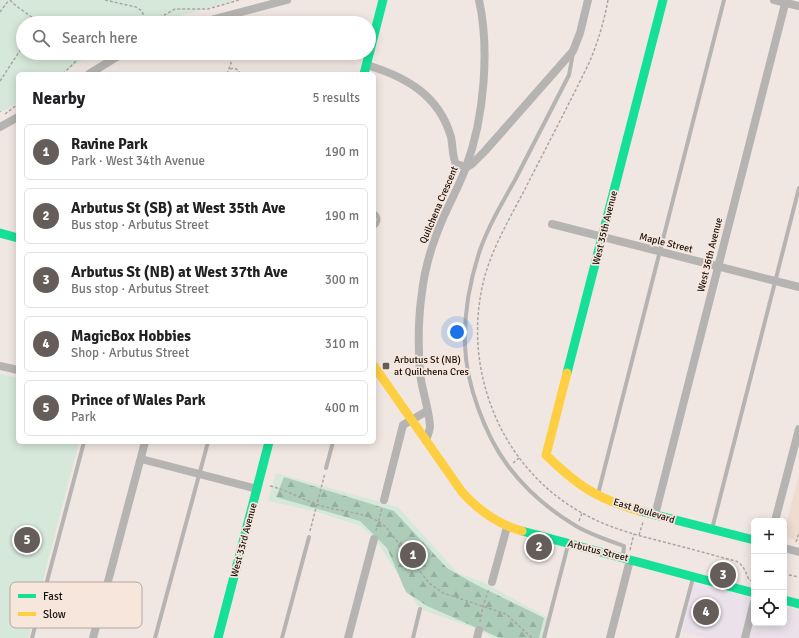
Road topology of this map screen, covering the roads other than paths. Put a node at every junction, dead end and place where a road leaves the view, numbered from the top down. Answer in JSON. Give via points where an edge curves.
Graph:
{"nodes":[{"id":1,"x":287,"y":0,"type":"edge"},
{"id":2,"x":383,"y":0,"type":"edge"},
{"id":3,"x":479,"y":0,"type":"edge"},
{"id":4,"x":588,"y":0,"type":"edge"},
{"id":5,"x":663,"y":0,"type":"edge"},
{"id":6,"x":724,"y":0,"type":"edge"},
{"id":7,"x":774,"y":0,"type":"edge"},
{"id":8,"x":786,"y":1,"type":"edge"},
{"id":9,"x":799,"y":6,"type":"edge"},
{"id":10,"x":226,"y":16,"type":"edge"},
{"id":11,"x":376,"y":29,"type":"edge"},
{"id":12,"x":573,"y":52,"type":"junction"},
{"id":13,"x":112,"y":60,"type":"edge"},
{"id":14,"x":368,"y":60,"type":"edge"},
{"id":15,"x":366,"y":70,"type":"edge"},
{"id":16,"x":92,"y":72,"type":"edge"},
{"id":17,"x":376,"y":72,"type":"edge"},
{"id":18,"x":16,"y":118,"type":"edge"},
{"id":19,"x":0,"y":127,"type":"edge"},
{"id":20,"x":466,"y":167,"type":"junction"},
{"id":21,"x":799,"y":188,"type":"edge"},
{"id":22,"x":376,"y":214,"type":"edge"},
{"id":23,"x":552,"y":224,"type":"dead end"},
{"id":24,"x":376,"y":226,"type":"edge"},
{"id":25,"x":0,"y":233,"type":"edge"},
{"id":26,"x":16,"y":237,"type":"edge"},
{"id":27,"x":602,"y":237,"type":"junction"},
{"id":28,"x":660,"y":252,"type":"junction"},
{"id":29,"x":718,"y":266,"type":"junction"},
{"id":30,"x":776,"y":280,"type":"junction"},
{"id":31,"x":799,"y":286,"type":"edge"},
{"id":32,"x":0,"y":366,"type":"edge"},
{"id":33,"x":376,"y":369,"type":"edge"},
{"id":34,"x":16,"y":370,"type":"edge"},
{"id":35,"x":427,"y":411,"type":"junction"},
{"id":36,"x":411,"y":420,"type":"junction"},
{"id":37,"x":799,"y":429,"type":"edge"},
{"id":38,"x":426,"y":441,"type":"junction"},
{"id":39,"x":83,"y":444,"type":"edge"},
{"id":40,"x":145,"y":444,"type":"edge"},
{"id":41,"x":207,"y":444,"type":"edge"},
{"id":42,"x":268,"y":444,"type":"edge"},
{"id":43,"x":332,"y":444,"type":"edge"},
{"id":44,"x":546,"y":455,"type":"joint"},
{"id":45,"x":141,"y":459,"type":"junction"},
{"id":46,"x":326,"y":468,"type":"road end"},
{"id":47,"x":199,"y":474,"type":"junction"},
{"id":48,"x":257,"y":488,"type":"junction"},
{"id":49,"x":597,"y":496,"type":"junction"},
{"id":50,"x":384,"y":500,"type":"road end"},
{"id":51,"x":655,"y":515,"type":"junction"},
{"id":52,"x":777,"y":518,"type":"edge"},
{"id":53,"x":508,"y":527,"type":"junction"},
{"id":54,"x":712,"y":529,"type":"junction"},
{"id":55,"x":308,"y":537,"type":"road end"},
{"id":56,"x":374,"y":539,"type":"road end"},
{"id":57,"x":751,"y":539,"type":"edge"},
{"id":58,"x":568,"y":544,"type":"junction"},
{"id":59,"x":787,"y":549,"type":"edge"},
{"id":60,"x":799,"y":552,"type":"edge"},
{"id":61,"x":628,"y":556,"type":"junction"},
{"id":62,"x":693,"y":577,"type":"junction"},
{"id":63,"x":47,"y":582,"type":"edge"},
{"id":64,"x":108,"y":582,"type":"edge"},
{"id":65,"x":492,"y":582,"type":"road end"},
{"id":66,"x":751,"y":591,"type":"edge"},
{"id":67,"x":787,"y":601,"type":"edge"},
{"id":68,"x":799,"y":604,"type":"edge"},
{"id":69,"x":420,"y":609,"type":"dead end"},
{"id":70,"x":751,"y":614,"type":"edge"},
{"id":71,"x":35,"y":628,"type":"edge"},
{"id":72,"x":96,"y":628,"type":"edge"},
{"id":73,"x":32,"y":638,"type":"edge"},
{"id":74,"x":93,"y":638,"type":"edge"},
{"id":75,"x":155,"y":638,"type":"edge"},
{"id":76,"x":218,"y":638,"type":"edge"},
{"id":77,"x":282,"y":638,"type":"edge"},
{"id":78,"x":348,"y":638,"type":"edge"},
{"id":79,"x":413,"y":638,"type":"edge"},
{"id":80,"x":544,"y":638,"type":"edge"},
{"id":81,"x":610,"y":638,"type":"edge"},
{"id":82,"x":677,"y":638,"type":"edge"},
{"id":83,"x":745,"y":638,"type":"edge"}],
"edges":[{"from":1,"to":10,"type":"street"},
{"from":2,"to":11,"type":"street"},
{"from":3,"to":20,"type":"street","name":"Quilchena Crescent","via":[[483,15],[485,55],[483,92],[478,124]]},
{"from":4,"to":12,"type":"street"},
{"from":5,"to":27,"type":"street","name":"West 35th Avenue"},
{"from":6,"to":28,"type":"lane"},
{"from":7,"to":8,"type":"street"},
{"from":8,"to":9,"type":"street"},
{"from":8,"to":29,"type":"street","name":"West 36th Avenue"},
{"from":12,"to":20,"type":"street","via":[[472,164]]},
{"from":12,"to":61,"type":"lane","via":[[569,75],[492,221],[480,250],[466,312],[465,346],[469,378],[480,415],[508,466],[542,501],[577,527],[624,546]]},
{"from":13,"to":16,"type":"street"},
{"from":14,"to":15,"type":"street"},
{"from":17,"to":20,"type":"street","via":[[404,79],[425,93],[437,106],[445,121],[456,164]]},
{"from":18,"to":19,"type":"street"},
{"from":20,"to":35,"type":"street","name":"Quilchena Crescent","via":[[437,233],[424,276],[418,339],[420,374]]},
{"from":21,"to":30,"type":"lane"},
{"from":22,"to":24,"type":"lane","via":[[379,219]]},
{"from":23,"to":27,"type":"street","name":"Maple Street"},
{"from":25,"to":26,"type":"street"},
{"from":27,"to":28,"type":"street","name":"Maple Street"},
{"from":27,"to":44,"type":"street","name":"West 35th Avenue"},
{"from":28,"to":29,"type":"street","name":"Maple Street"},
{"from":28,"to":49,"type":"lane"},
{"from":29,"to":30,"type":"street","name":"Maple Street"},
{"from":29,"to":51,"type":"street","name":"West 36th Avenue"},
{"from":30,"to":31,"type":"street","name":"Maple Street"},
{"from":30,"to":54,"type":"lane"},
{"from":32,"to":34,"type":"street"},
{"from":33,"to":36,"type":"street","name":"Arbutus Street"},
{"from":35,"to":36,"type":"street"},
{"from":35,"to":38,"type":"street","name":"Quilchena Crescent","via":[[430,428]]},
{"from":36,"to":38,"type":"street","name":"Arbutus Street"},
{"from":36,"to":50,"type":"street","via":[[403,425]]},
{"from":37,"to":52,"type":"street"},
{"from":38,"to":53,"type":"street","name":"Arbutus Street","via":[[473,505]]},
{"from":39,"to":63,"type":"lane"},
{"from":40,"to":45,"type":"street"},
{"from":41,"to":47,"type":"lane"},
{"from":42,"to":48,"type":"street","name":"West 33rd Avenue"},
{"from":43,"to":46,"type":"lane"},
{"from":44,"to":49,"type":"street","name":"East Boulevard","via":[[567,475]]},
{"from":45,"to":47,"type":"street"},
{"from":45,"to":64,"type":"street"},
{"from":47,"to":48,"type":"street"},
{"from":47,"to":75,"type":"lane"},
{"from":48,"to":76,"type":"street","name":"West 33rd Avenue"},
{"from":49,"to":51,"type":"street","name":"East Boulevard"},
{"from":51,"to":54,"type":"street","name":"East Boulevard"},
{"from":53,"to":58,"type":"street","name":"Arbutus Street"},
{"from":53,"to":65,"type":"street"},
{"from":54,"to":57,"type":"street","name":"East Boulevard"},
{"from":55,"to":77,"type":"lane"},
{"from":56,"to":78,"type":"street"},
{"from":58,"to":61,"type":"street","name":"Arbutus Street"},
{"from":58,"to":80,"type":"lane"},
{"from":59,"to":60,"type":"street"},
{"from":61,"to":62,"type":"street","name":"Arbutus Street"},
{"from":61,"to":81,"type":"street"},
{"from":62,"to":66,"type":"street","name":"Arbutus Street"},
{"from":62,"to":82,"type":"lane"},
{"from":67,"to":68,"type":"street"},
{"from":69,"to":79,"type":"lane"},
{"from":70,"to":83,"type":"street"},
{"from":71,"to":73,"type":"lane"},
{"from":72,"to":74,"type":"street"}]}
